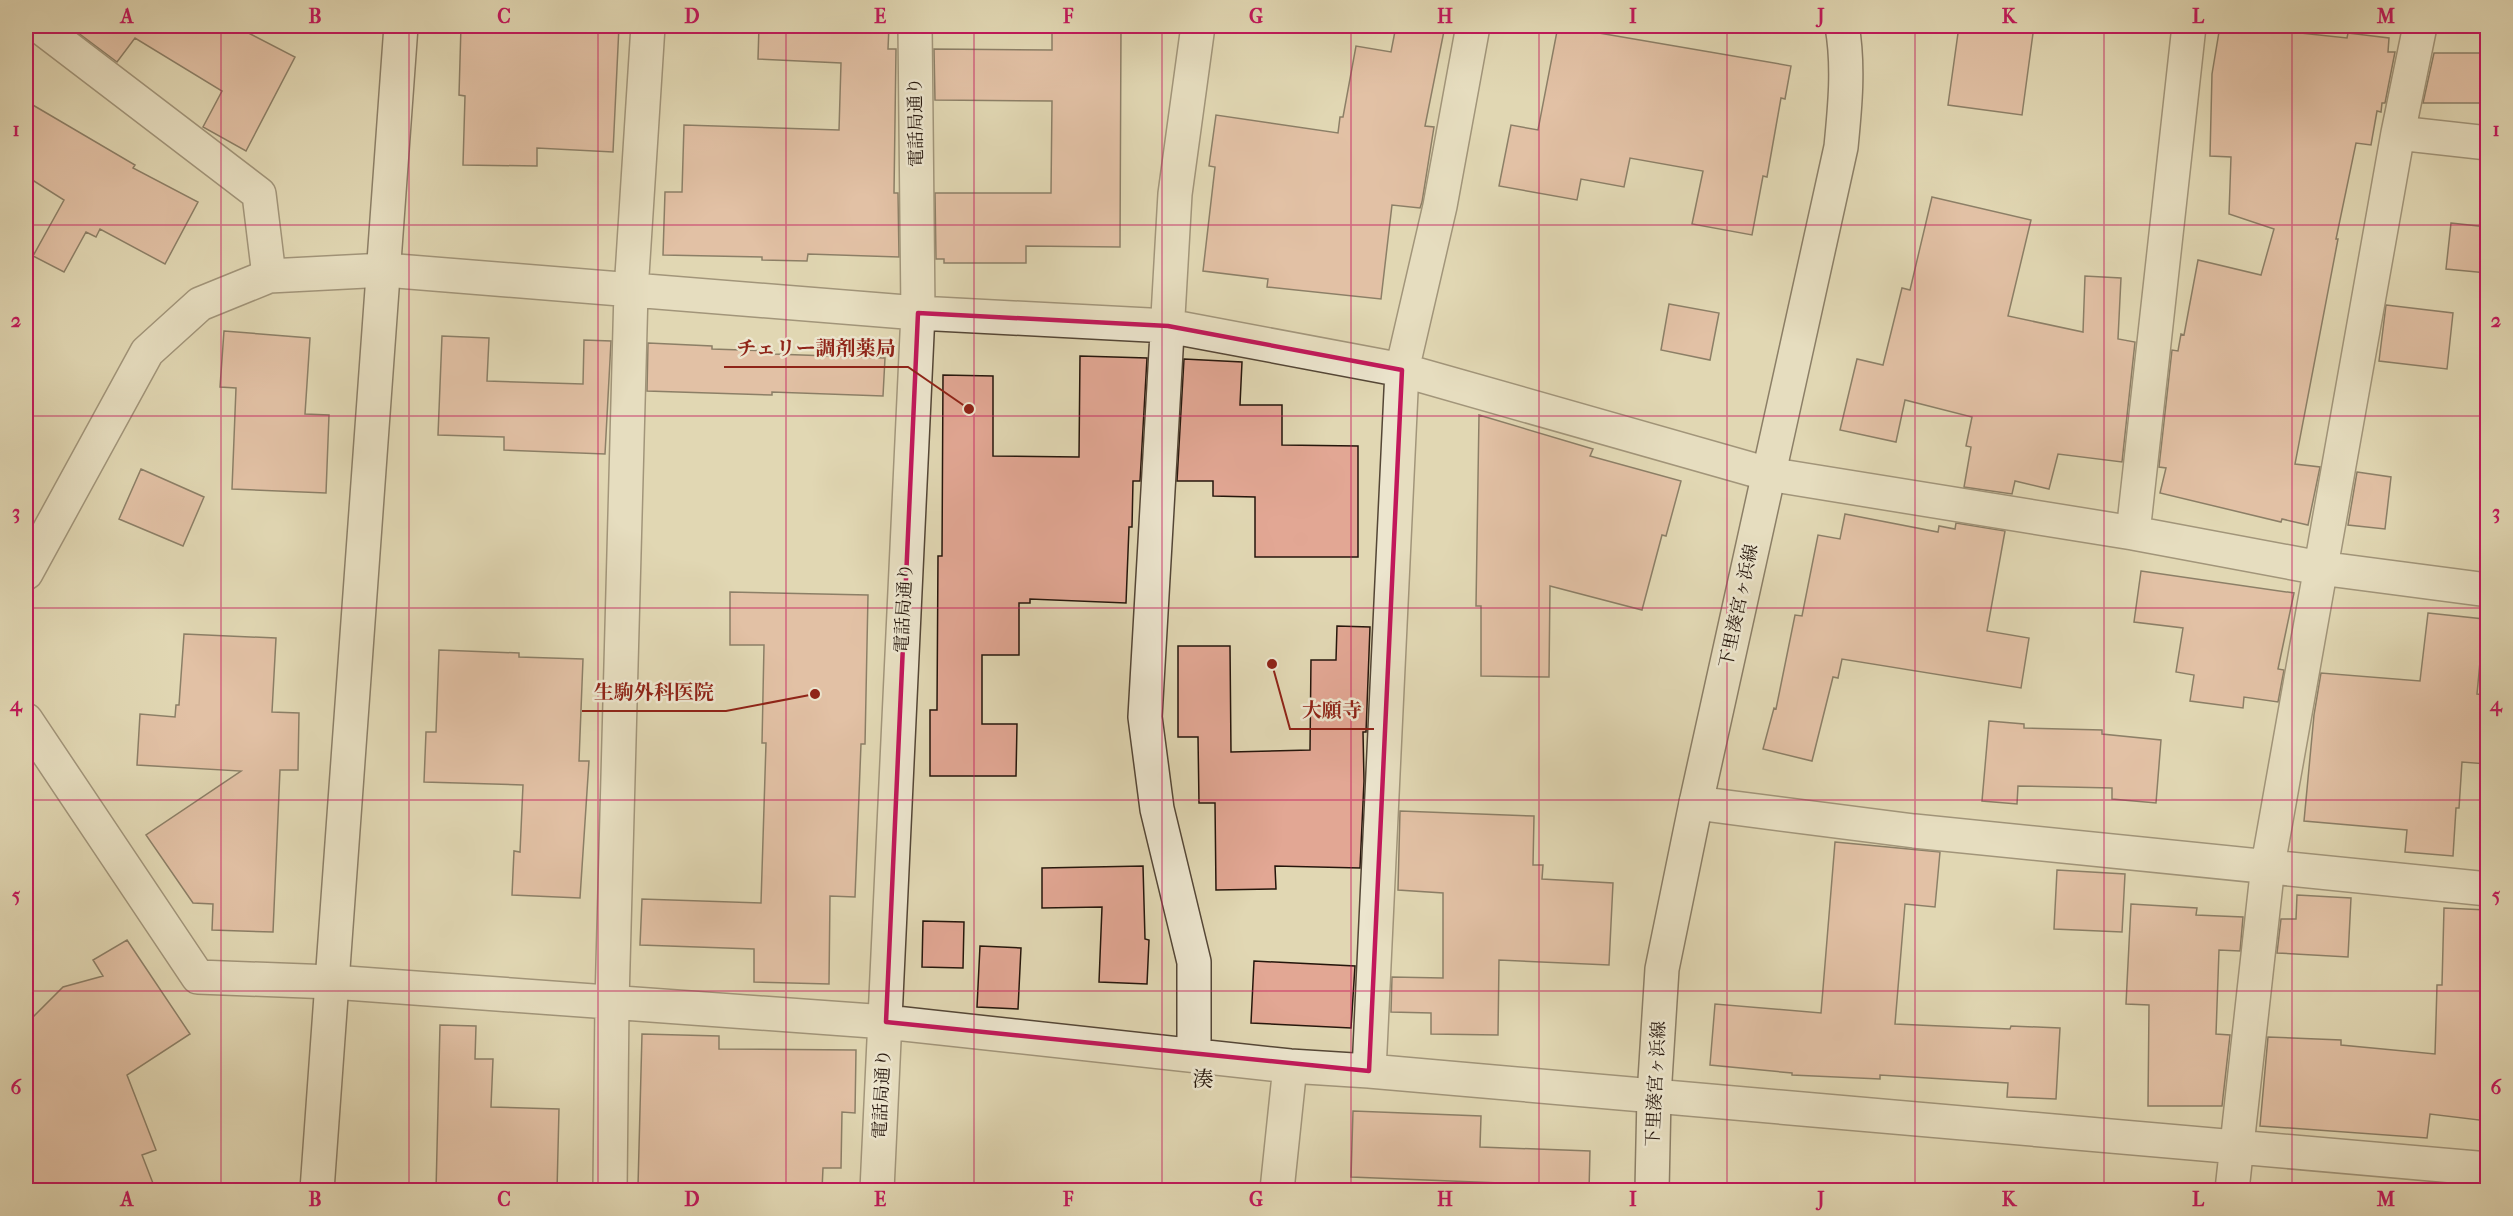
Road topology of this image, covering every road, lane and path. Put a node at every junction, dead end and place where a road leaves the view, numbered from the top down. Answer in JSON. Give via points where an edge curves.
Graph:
{"nodes":[{"id":1,"x":39,"y":26,"type":"edge"},
{"id":2,"x":401,"y":26,"type":"edge"},
{"id":3,"x":648,"y":26,"type":"edge"},
{"id":4,"x":915,"y":26,"type":"edge"},
{"id":5,"x":1198,"y":26,"type":"edge"},
{"id":6,"x":1473,"y":26,"type":"edge"},
{"id":7,"x":1842,"y":26,"type":"edge"},
{"id":8,"x":2189,"y":26,"type":"edge"},
{"id":9,"x":2420,"y":26,"type":"edge"},
{"id":10,"x":2398,"y":132,"type":"junction"},
{"id":11,"x":2487,"y":143,"type":"edge"},
{"id":12,"x":384,"y":270,"type":"junction"},
{"id":13,"x":269,"y":276,"type":"junction"},
{"id":14,"x":631,"y":291,"type":"junction"},
{"id":15,"x":918,"y":313,"type":"junction"},
{"id":16,"x":1168,"y":326,"type":"junction"},
{"id":17,"x":1402,"y":370,"type":"junction"},
{"id":18,"x":1768,"y":474,"type":"junction"},
{"id":19,"x":2133,"y":533,"type":"junction"},
{"id":20,"x":2320,"y":568,"type":"junction"},
{"id":21,"x":26,"y":573,"type":"edge"},
{"id":22,"x":2487,"y":590,"type":"edge"},
{"id":23,"x":26,"y":720,"type":"edge"},
{"id":24,"x":1696,"y":803,"type":"junction"},
{"id":25,"x":2268,"y":866,"type":"junction"},
{"id":26,"x":2487,"y":890,"type":"edge"},
{"id":27,"x":333,"y":982,"type":"junction"},
{"id":28,"x":612,"y":1002,"type":"junction"},
{"id":29,"x":886,"y":1022,"type":"junction"},
{"id":30,"x":1194,"y":1054,"type":"junction"},
{"id":31,"x":1290,"y":1066,"type":"junction"},
{"id":32,"x":1369,"y":1071,"type":"junction"},
{"id":33,"x":1654,"y":1096,"type":"junction"},
{"id":34,"x":2238,"y":1148,"type":"junction"},
{"id":35,"x":2487,"y":1169,"type":"edge"},
{"id":36,"x":317,"y":1191,"type":"edge"},
{"id":37,"x":610,"y":1191,"type":"edge"},
{"id":38,"x":877,"y":1191,"type":"edge"},
{"id":39,"x":1277,"y":1191,"type":"edge"},
{"id":40,"x":1652,"y":1191,"type":"edge"},
{"id":41,"x":2232,"y":1191,"type":"edge"}],
"edges":[{"from":1,"to":13,"type":"street","via":[[259,195]]},
{"from":2,"to":12,"type":"street"},
{"from":3,"to":14,"type":"street"},
{"from":4,"to":15,"type":"street","name":"電話局通り"},
{"from":5,"to":16,"type":"street","via":[[1175,195]]},
{"from":6,"to":17,"type":"street","via":[[1440,206]]},
{"from":7,"to":18,"type":"street","name":"下里湊宮ヶ浜線","via":[[1845,98],[1841,147]]},
{"from":8,"to":19,"type":"street"},
{"from":9,"to":10,"type":"street"},
{"from":10,"to":11,"type":"street"},
{"from":10,"to":20,"type":"street"},
{"from":12,"to":13,"type":"street"},
{"from":12,"to":14,"type":"street"},
{"from":12,"to":27,"type":"street"},
{"from":13,"to":21,"type":"street","via":[[200,304],[147,352]]},
{"from":14,"to":15,"type":"street"},
{"from":14,"to":28,"type":"street"},
{"from":15,"to":16,"type":"street"},
{"from":15,"to":29,"type":"street","name":"電話局通り"},
{"from":16,"to":17,"type":"street"},
{"from":16,"to":30,"type":"street","via":[[1145,717],[1158,809],[1194,962]]},
{"from":17,"to":18,"type":"street"},
{"from":17,"to":32,"type":"street"},
{"from":18,"to":19,"type":"street"},
{"from":18,"to":24,"type":"street","name":"下里湊宮ヶ浜線"},
{"from":19,"to":20,"type":"street"},
{"from":20,"to":22,"type":"street"},
{"from":20,"to":25,"type":"street"},
{"from":23,"to":27,"type":"street","via":[[198,977]]},
{"from":24,"to":25,"type":"street","via":[[1914,831]]},
{"from":24,"to":33,"type":"street","name":"下里湊宮ヶ浜線","via":[[1662,969]]},
{"from":25,"to":26,"type":"street"},
{"from":25,"to":34,"type":"street"},
{"from":27,"to":28,"type":"street"},
{"from":27,"to":36,"type":"street"},
{"from":28,"to":29,"type":"street"},
{"from":28,"to":37,"type":"street"},
{"from":29,"to":30,"type":"street"},
{"from":29,"to":38,"type":"street","name":"電話局通り"},
{"from":30,"to":31,"type":"street"},
{"from":31,"to":32,"type":"street"},
{"from":31,"to":39,"type":"street"},
{"from":32,"to":33,"type":"street"},
{"from":33,"to":34,"type":"street"},
{"from":33,"to":40,"type":"street","name":"下里湊宮ヶ浜線"},
{"from":34,"to":35,"type":"street"},
{"from":34,"to":41,"type":"street"}]}
